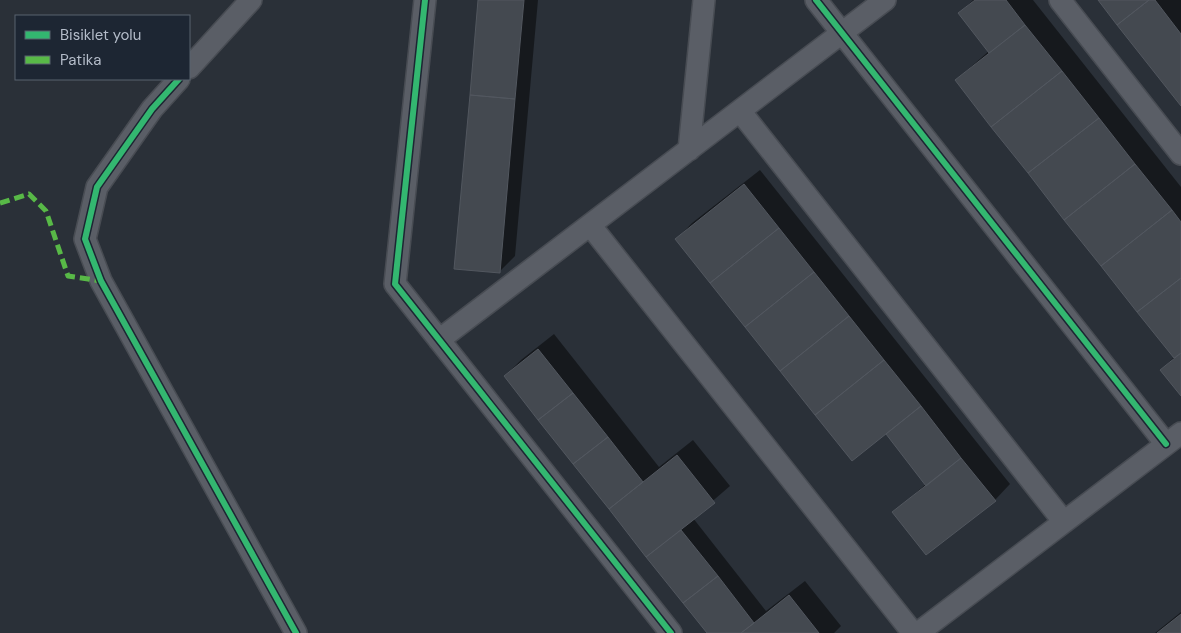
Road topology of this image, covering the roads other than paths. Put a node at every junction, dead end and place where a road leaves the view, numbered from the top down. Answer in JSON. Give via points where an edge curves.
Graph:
{"nodes":[{"id":1,"x":251,"y":0,"type":"edge"},
{"id":2,"x":425,"y":0,"type":"edge"},
{"id":3,"x":704,"y":0,"type":"edge"},
{"id":4,"x":816,"y":0,"type":"edge"},
{"id":5,"x":885,"y":0,"type":"edge"},
{"id":6,"x":1060,"y":0,"type":"edge"},
{"id":7,"x":842,"y":33,"type":"junction"},
{"id":8,"x":190,"y":67,"type":"edge"},
{"id":9,"x":178,"y":80,"type":"edge"},
{"id":10,"x":740,"y":111,"type":"junction"},
{"id":11,"x":689,"y":150,"type":"junction"},
{"id":12,"x":1181,"y":154,"type":"edge"},
{"id":13,"x":590,"y":224,"type":"junction"},
{"id":14,"x":439,"y":340,"type":"junction"},
{"id":15,"x":1174,"y":438,"type":"edge"},
{"id":16,"x":1064,"y":522,"type":"junction"},
{"id":17,"x":296,"y":633,"type":"edge"},
{"id":18,"x":671,"y":633,"type":"edge"},
{"id":19,"x":913,"y":633,"type":"edge"},
{"id":20,"x":918,"y":633,"type":"edge"}],
"edges":[{"from":1,"to":8,"type":"street"},
{"from":2,"to":14,"type":"street","via":[[395,284]]},
{"from":3,"to":11,"type":"street"},
{"from":4,"to":7,"type":"street"},
{"from":5,"to":7,"type":"street"},
{"from":6,"to":12,"type":"street"},
{"from":7,"to":10,"type":"street"},
{"from":7,"to":15,"type":"street"},
{"from":9,"to":17,"type":"street","via":[[152,109],[97,187],[85,239],[101,281]]},
{"from":10,"to":11,"type":"street"},
{"from":10,"to":16,"type":"street"},
{"from":11,"to":13,"type":"street"},
{"from":13,"to":14,"type":"street"},
{"from":13,"to":19,"type":"street"},
{"from":14,"to":18,"type":"street"},
{"from":15,"to":16,"type":"street"},
{"from":16,"to":20,"type":"street"}]}
